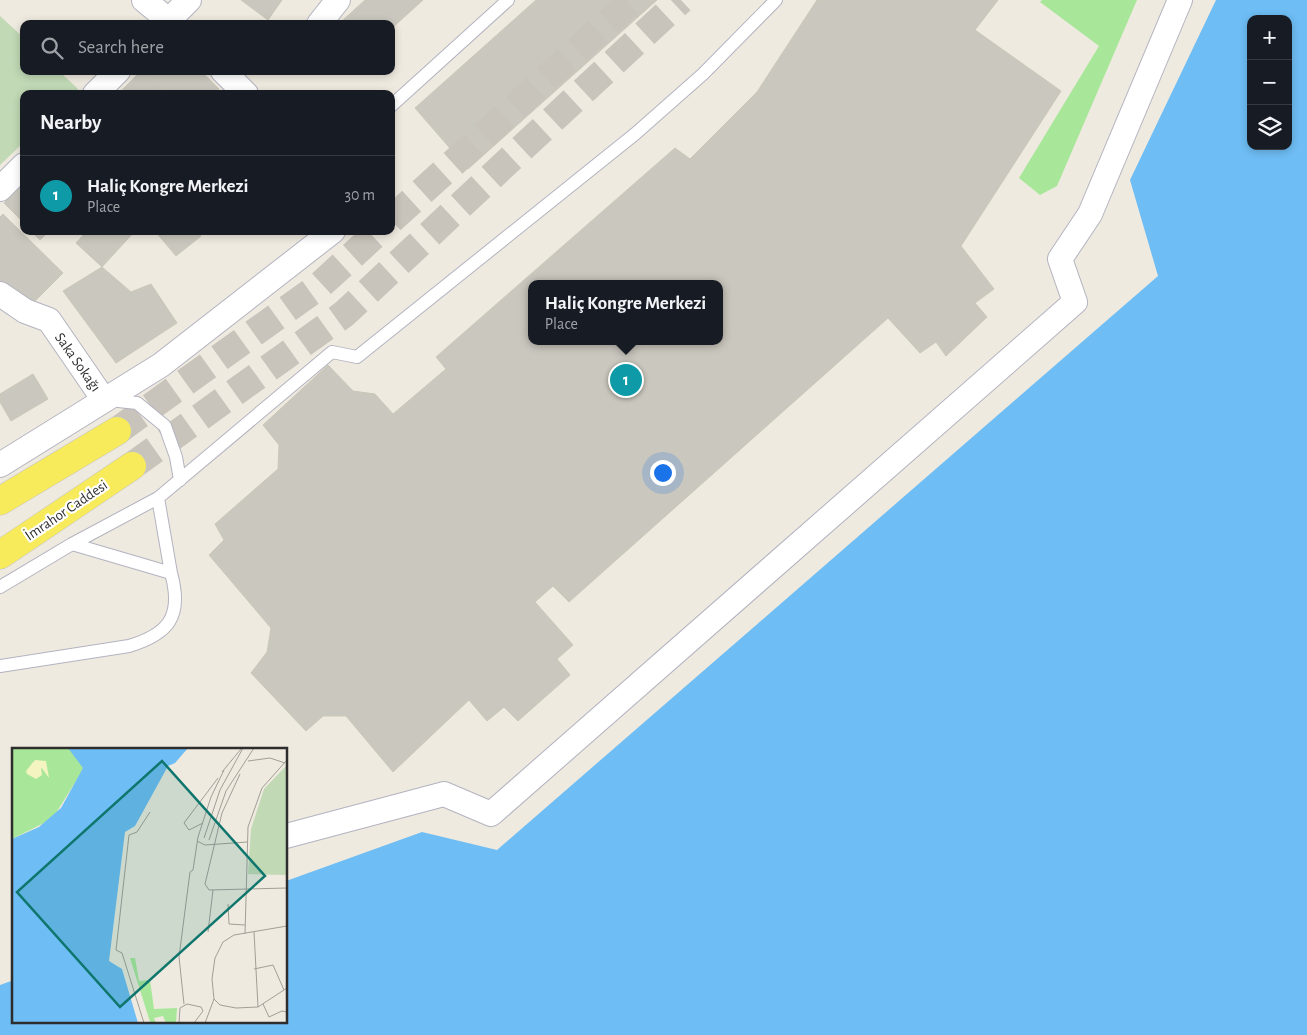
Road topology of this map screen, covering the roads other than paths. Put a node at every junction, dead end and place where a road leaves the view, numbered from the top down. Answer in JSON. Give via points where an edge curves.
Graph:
{"nodes":[{"id":1,"x":144,"y":0,"type":"edge"},
{"id":2,"x":189,"y":0,"type":"edge"},
{"id":3,"x":338,"y":0,"type":"edge"},
{"id":4,"x":508,"y":0,"type":"edge"},
{"id":5,"x":776,"y":0,"type":"edge"},
{"id":6,"x":1180,"y":0,"type":"edge"},
{"id":7,"x":167,"y":20,"type":"edge"},
{"id":8,"x":171,"y":20,"type":"edge"},
{"id":9,"x":322,"y":20,"type":"edge"},
{"id":10,"x":114,"y":75,"type":"edge"},
{"id":11,"x":227,"y":75,"type":"edge"},
{"id":12,"x":99,"y":90,"type":"edge"},
{"id":13,"x":242,"y":90,"type":"edge"},
{"id":14,"x":395,"y":102,"type":"edge"},
{"id":15,"x":20,"y":170,"type":"edge"},
{"id":16,"x":0,"y":189,"type":"edge"},
{"id":17,"x":328,"y":235,"type":"edge"},
{"id":18,"x":0,"y":294,"type":"edge"},
{"id":19,"x":104,"y":400,"type":"junction"},
{"id":20,"x":117,"y":431,"type":"tunnel mouth"},
{"id":21,"x":0,"y":465,"type":"edge"},
{"id":22,"x":132,"y":466,"type":"tunnel mouth"},
{"id":23,"x":180,"y":480,"type":"junction"},
{"id":24,"x":158,"y":498,"type":"junction"},
{"id":25,"x":0,"y":501,"type":"edge"},
{"id":26,"x":72,"y":544,"type":"junction"},
{"id":27,"x":0,"y":555,"type":"edge"},
{"id":28,"x":171,"y":573,"type":"junction"},
{"id":29,"x":0,"y":587,"type":"edge"},
{"id":30,"x":0,"y":666,"type":"edge"},
{"id":31,"x":288,"y":835,"type":"edge"}],
"edges":[{"from":1,"to":7,"type":"street"},
{"from":2,"to":8,"type":"street"},
{"from":3,"to":9,"type":"street"},
{"from":4,"to":14,"type":"lane"},
{"from":5,"to":23,"type":"lane","via":[[703,74],[598,165],[357,356],[332,352]]},
{"from":6,"to":31,"type":"street","via":[[1090,214],[1060,260],[1075,302],[491,814],[444,794]]},
{"from":10,"to":12,"type":"street"},
{"from":11,"to":13,"type":"street"},
{"from":15,"to":16,"type":"street"},
{"from":17,"to":19,"type":"street","via":[[161,365]]},
{"from":18,"to":19,"type":"street","name":"Saka Sokağı","via":[[25,312],[49,320]]},
{"from":19,"to":21,"type":"street"},
{"from":19,"to":23,"type":"lane","via":[[137,403],[165,426]]},
{"from":20,"to":25,"type":"main road"},
{"from":22,"to":27,"type":"main road","name":"İmrahor Caddesi"},
{"from":23,"to":24,"type":"lane"},
{"from":24,"to":26,"type":"lane"},
{"from":24,"to":28,"type":"lane"},
{"from":26,"to":28,"type":"lane"},
{"from":26,"to":29,"type":"lane"},
{"from":28,"to":30,"type":"lane","via":[[177,593],[174,612],[167,628],[149,640]]}]}
